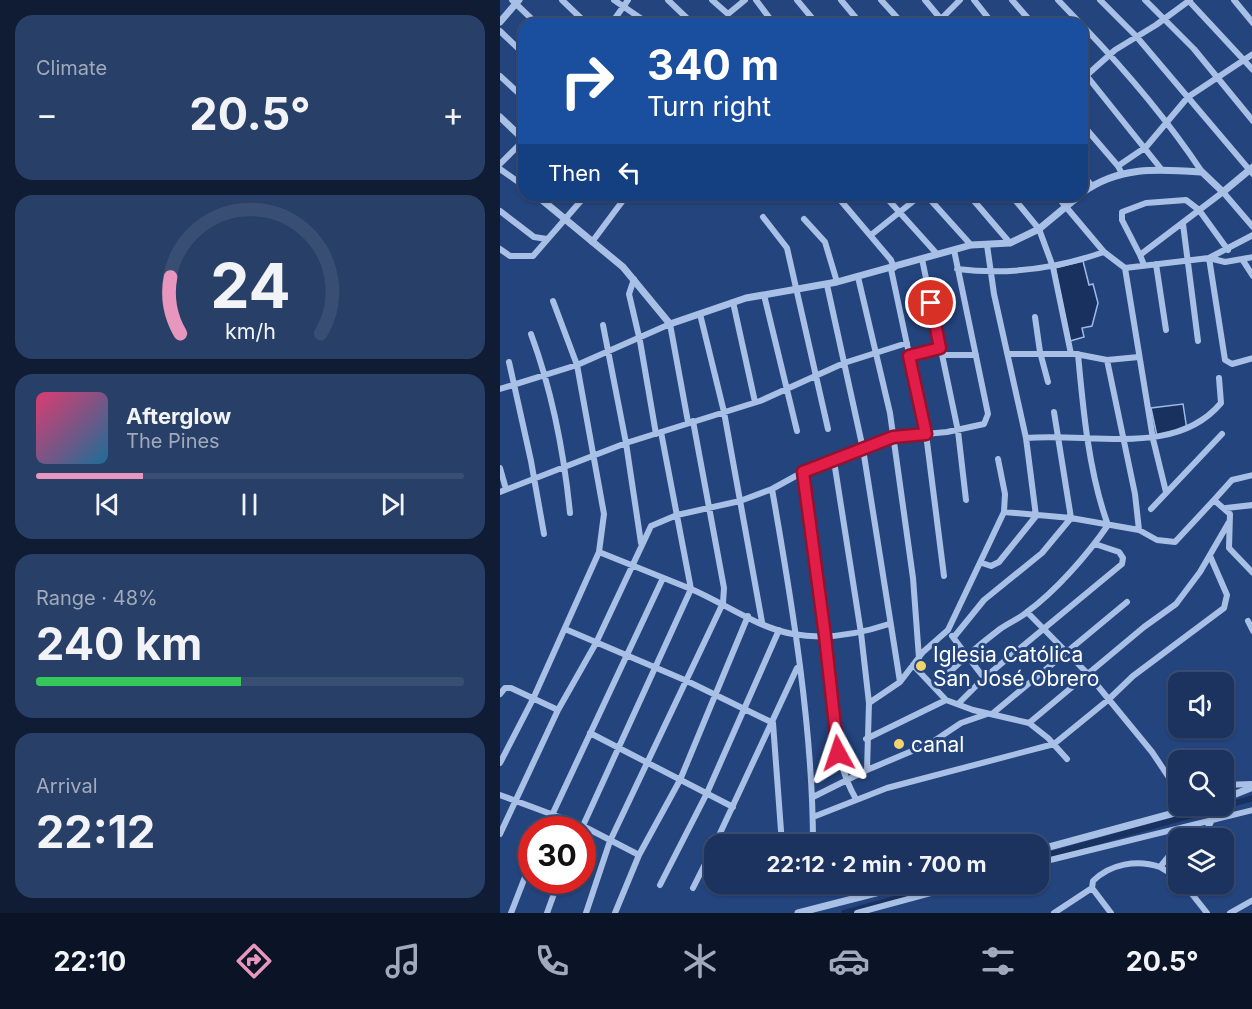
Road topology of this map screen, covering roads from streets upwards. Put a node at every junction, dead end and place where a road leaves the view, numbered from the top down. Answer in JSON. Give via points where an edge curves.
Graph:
{"nodes":[{"id":1,"x":562,"y":0,"type":"edge"},
{"id":2,"x":614,"y":0,"type":"edge"},
{"id":3,"x":629,"y":0,"type":"edge"},
{"id":4,"x":668,"y":0,"type":"edge"},
{"id":5,"x":712,"y":0,"type":"edge"},
{"id":6,"x":745,"y":0,"type":"edge"},
{"id":7,"x":756,"y":0,"type":"edge"},
{"id":8,"x":797,"y":0,"type":"edge"},
{"id":9,"x":840,"y":0,"type":"edge"},
{"id":10,"x":881,"y":0,"type":"edge"},
{"id":11,"x":925,"y":0,"type":"edge"},
{"id":12,"x":959,"y":0,"type":"edge"},
{"id":13,"x":974,"y":0,"type":"edge"},
{"id":14,"x":1012,"y":0,"type":"edge"},
{"id":15,"x":1058,"y":0,"type":"edge"},
{"id":16,"x":1100,"y":0,"type":"edge"},
{"id":17,"x":1145,"y":0,"type":"edge"},
{"id":18,"x":1189,"y":0,"type":"edge"},
{"id":19,"x":1234,"y":0,"type":"edge"},
{"id":20,"x":516,"y":1,"type":"edge"},
{"id":21,"x":623,"y":7,"type":"junction"},
{"id":22,"x":532,"y":18,"type":"edge"},
{"id":23,"x":581,"y":18,"type":"edge"},
{"id":24,"x":615,"y":18,"type":"edge"},
{"id":25,"x":639,"y":18,"type":"edge"},
{"id":26,"x":687,"y":18,"type":"edge"},
{"id":27,"x":770,"y":18,"type":"edge"},
{"id":28,"x":812,"y":18,"type":"edge"},
{"id":29,"x":856,"y":18,"type":"edge"},
{"id":30,"x":898,"y":18,"type":"edge"},
{"id":31,"x":940,"y":18,"type":"edge"},
{"id":32,"x":946,"y":18,"type":"edge"},
{"id":33,"x":988,"y":18,"type":"edge"},
{"id":34,"x":1028,"y":18,"type":"edge"},
{"id":35,"x":1075,"y":18,"type":"edge"},
{"id":36,"x":1165,"y":19,"type":"junction"},
{"id":37,"x":500,"y":22,"type":"edge"},
{"id":38,"x":1253,"y":23,"type":"edge"},
{"id":39,"x":500,"y":30,"type":"edge"},
{"id":40,"x":1088,"y":32,"type":"edge"},
{"id":41,"x":1136,"y":36,"type":"junction"},
{"id":42,"x":518,"y":48,"type":"edge"},
{"id":43,"x":1111,"y":54,"type":"junction"},
{"id":44,"x":1253,"y":54,"type":"edge"},
{"id":45,"x":1244,"y":59,"type":"junction"},
{"id":46,"x":1088,"y":70,"type":"edge"},
{"id":47,"x":1253,"y":70,"type":"edge"},
{"id":48,"x":500,"y":76,"type":"edge"},
{"id":49,"x":1217,"y":76,"type":"junction"},
{"id":50,"x":1088,"y":78,"type":"edge"},
{"id":51,"x":518,"y":92,"type":"edge"},
{"id":52,"x":1188,"y":97,"type":"junction"},
{"id":53,"x":500,"y":117,"type":"edge"},
{"id":54,"x":1253,"y":121,"type":"edge"},
{"id":55,"x":1167,"y":124,"type":"junction"},
{"id":56,"x":1088,"y":131,"type":"edge"},
{"id":57,"x":518,"y":133,"type":"edge"},
{"id":58,"x":518,"y":142,"type":"edge"},
{"id":59,"x":1146,"y":147,"type":"junction"},
{"id":60,"x":500,"y":166,"type":"edge"},
{"id":61,"x":1120,"y":169,"type":"junction"},
{"id":62,"x":1162,"y":170,"type":"junction"},
{"id":63,"x":1251,"y":171,"type":"edge"},
{"id":64,"x":1202,"y":172,"type":"junction"},
{"id":65,"x":518,"y":181,"type":"edge"},
{"id":66,"x":1088,"y":181,"type":"edge"},
{"id":67,"x":1092,"y":186,"type":"junction"},
{"id":68,"x":1088,"y":189,"type":"edge"},
{"id":69,"x":1223,"y":192,"type":"junction"},
{"id":70,"x":543,"y":201,"type":"edge"},
{"id":71,"x":581,"y":201,"type":"edge"},
{"id":72,"x":623,"y":201,"type":"edge"},
{"id":73,"x":841,"y":201,"type":"edge"},
{"id":74,"x":890,"y":201,"type":"edge"},
{"id":75,"x":914,"y":201,"type":"edge"},
{"id":76,"x":931,"y":201,"type":"edge"},
{"id":77,"x":974,"y":201,"type":"edge"},
{"id":78,"x":1016,"y":201,"type":"edge"},
{"id":79,"x":1060,"y":201,"type":"edge"},
{"id":80,"x":1072,"y":201,"type":"edge"},
{"id":81,"x":1065,"y":206,"type":"junction"},
{"id":82,"x":1199,"y":210,"type":"junction"},
{"id":83,"x":500,"y":211,"type":"edge"},
{"id":84,"x":900,"y":212,"type":"junction"},
{"id":85,"x":763,"y":216,"type":"dead end"},
{"id":86,"x":804,"y":219,"type":"dead end"},
{"id":87,"x":566,"y":221,"type":"junction"},
{"id":88,"x":1183,"y":224,"type":"junction"},
{"id":89,"x":1253,"y":226,"type":"edge"},
{"id":90,"x":1039,"y":229,"type":"junction"},
{"id":91,"x":871,"y":235,"type":"junction"},
{"id":92,"x":1253,"y":235,"type":"edge"},
{"id":93,"x":547,"y":239,"type":"junction"},
{"id":94,"x":592,"y":242,"type":"junction"},
{"id":95,"x":1010,"y":243,"type":"junction"},
{"id":96,"x":971,"y":245,"type":"junction"},
{"id":97,"x":987,"y":245,"type":"junction"},
{"id":98,"x":500,"y":249,"type":"edge"},
{"id":99,"x":954,"y":250,"type":"junction"},
{"id":100,"x":1228,"y":250,"type":"junction"},
{"id":101,"x":1104,"y":252,"type":"junction"},
{"id":102,"x":937,"y":254,"type":"junction"},
{"id":103,"x":1140,"y":255,"type":"junction"},
{"id":104,"x":1253,"y":257,"type":"edge"},
{"id":105,"x":1209,"y":258,"type":"junction"},
{"id":106,"x":922,"y":259,"type":"junction"},
{"id":107,"x":1242,"y":259,"type":"junction"},
{"id":108,"x":1189,"y":261,"type":"junction"},
{"id":109,"x":1156,"y":264,"type":"junction"},
{"id":110,"x":1144,"y":265,"type":"junction"},
{"id":111,"x":1053,"y":267,"type":"junction"},
{"id":112,"x":1125,"y":268,"type":"junction"},
{"id":113,"x":892,"y":269,"type":"junction"},
{"id":114,"x":956,"y":269,"type":"junction"},
{"id":115,"x":990,"y":273,"type":"junction"},
{"id":116,"x":1253,"y":276,"type":"edge"},
{"id":117,"x":858,"y":277,"type":"junction"},
{"id":118,"x":634,"y":279,"type":"junction"},
{"id":119,"x":837,"y":282,"type":"junction"},
{"id":120,"x":827,"y":285,"type":"junction"},
{"id":121,"x":797,"y":290,"type":"junction"},
{"id":122,"x":764,"y":295,"type":"junction"},
{"id":123,"x":553,"y":301,"type":"dead end"},
{"id":124,"x":733,"y":302,"type":"junction"},
{"id":125,"x":700,"y":314,"type":"junction"},
{"id":126,"x":1035,"y":317,"type":"dead end"},
{"id":127,"x":670,"y":324,"type":"junction"},
{"id":128,"x":603,"y":325,"type":"dead end"},
{"id":129,"x":1166,"y":330,"type":"dead end"},
{"id":130,"x":531,"y":334,"type":"dead end"},
{"id":131,"x":640,"y":339,"type":"junction"},
{"id":132,"x":1198,"y":341,"type":"dead end"},
{"id":133,"x":907,"y":343,"type":"junction"},
{"id":134,"x":940,"y":348,"type":"junction"},
{"id":135,"x":609,"y":351,"type":"junction"},
{"id":136,"x":876,"y":351,"type":"junction"},
{"id":137,"x":1040,"y":352,"type":"junction"},
{"id":138,"x":1008,"y":354,"type":"junction"},
{"id":139,"x":1075,"y":354,"type":"junction"},
{"id":140,"x":943,"y":355,"type":"junction"},
{"id":141,"x":976,"y":355,"type":"junction"},
{"id":142,"x":909,"y":356,"type":"junction"},
{"id":143,"x":1139,"y":357,"type":"junction"},
{"id":144,"x":1253,"y":358,"type":"edge"},
{"id":145,"x":1107,"y":360,"type":"junction"},
{"id":146,"x":509,"y":362,"type":"dead end"},
{"id":147,"x":844,"y":363,"type":"junction"},
{"id":148,"x":577,"y":365,"type":"junction"},
{"id":149,"x":546,"y":375,"type":"junction"},
{"id":150,"x":816,"y":375,"type":"junction"},
{"id":151,"x":1219,"y":378,"type":"dead end"},
{"id":152,"x":1048,"y":382,"type":"dead end"},
{"id":153,"x":514,"y":386,"type":"junction"},
{"id":154,"x":500,"y":388,"type":"edge"},
{"id":155,"x":786,"y":388,"type":"junction"},
{"id":156,"x":755,"y":402,"type":"junction"},
{"id":157,"x":724,"y":412,"type":"junction"},
{"id":158,"x":1054,"y":412,"type":"dead end"},
{"id":159,"x":690,"y":421,"type":"junction"},
{"id":160,"x":828,"y":429,"type":"dead end"},
{"id":161,"x":797,"y":431,"type":"dead end"},
{"id":162,"x":958,"y":431,"type":"junction"},
{"id":163,"x":658,"y":433,"type":"junction"},
{"id":164,"x":926,"y":434,"type":"junction"},
{"id":165,"x":1222,"y":434,"type":"dead end"},
{"id":166,"x":1057,"y":435,"type":"junction"},
{"id":167,"x":893,"y":437,"type":"junction"},
{"id":168,"x":1089,"y":437,"type":"junction"},
{"id":169,"x":1026,"y":438,"type":"junction"},
{"id":170,"x":1122,"y":439,"type":"junction"},
{"id":171,"x":1153,"y":439,"type":"junction"},
{"id":172,"x":626,"y":443,"type":"junction"},
{"id":173,"x":863,"y":449,"type":"junction"},
{"id":174,"x":595,"y":455,"type":"junction"},
{"id":175,"x":998,"y":459,"type":"dead end"},
{"id":176,"x":834,"y":461,"type":"junction"},
{"id":177,"x":565,"y":467,"type":"junction"},
{"id":178,"x":500,"y":468,"type":"edge"},
{"id":179,"x":803,"y":472,"type":"junction"},
{"id":180,"x":1253,"y":476,"type":"edge"},
{"id":181,"x":534,"y":480,"type":"junction"},
{"id":182,"x":772,"y":489,"type":"junction"},
{"id":183,"x":503,"y":490,"type":"edge"},
{"id":184,"x":1166,"y":492,"type":"junction"},
{"id":185,"x":966,"y":500,"type":"dead end"},
{"id":186,"x":1214,"y":500,"type":"junction"},
{"id":187,"x":740,"y":501,"type":"junction"},
{"id":188,"x":1253,"y":505,"type":"edge"},
{"id":189,"x":708,"y":507,"type":"junction"},
{"id":190,"x":1226,"y":508,"type":"junction"},
{"id":191,"x":1151,"y":509,"type":"dead end"},
{"id":192,"x":1004,"y":512,"type":"junction"},
{"id":193,"x":570,"y":513,"type":"dead end"},
{"id":194,"x":677,"y":515,"type":"junction"},
{"id":195,"x":1036,"y":516,"type":"junction"},
{"id":196,"x":1071,"y":518,"type":"junction"},
{"id":197,"x":1231,"y":518,"type":"junction"},
{"id":198,"x":1108,"y":525,"type":"junction"},
{"id":199,"x":1139,"y":530,"type":"junction"},
{"id":200,"x":544,"y":534,"type":"dead end"},
{"id":201,"x":641,"y":544,"type":"junction"},
{"id":202,"x":1095,"y":544,"type":"junction"},
{"id":203,"x":599,"y":552,"type":"junction"},
{"id":204,"x":1210,"y":556,"type":"junction"},
{"id":205,"x":982,"y":563,"type":"junction"},
{"id":206,"x":633,"y":565,"type":"junction"},
{"id":207,"x":1253,"y":573,"type":"edge"},
{"id":208,"x":944,"y":576,"type":"dead end"},
{"id":209,"x":663,"y":578,"type":"junction"},
{"id":210,"x":691,"y":589,"type":"junction"},
{"id":211,"x":1127,"y":602,"type":"dead end"},
{"id":212,"x":723,"y":603,"type":"junction"},
{"id":213,"x":1027,"y":612,"type":"junction"},
{"id":214,"x":748,"y":616,"type":"junction"},
{"id":215,"x":1248,"y":621,"type":"dead end"},
{"id":216,"x":762,"y":622,"type":"junction"},
{"id":217,"x":889,"y":624,"type":"junction"},
{"id":218,"x":566,"y":629,"type":"junction"},
{"id":219,"x":779,"y":630,"type":"junction"},
{"id":220,"x":948,"y":630,"type":"junction"},
{"id":221,"x":1043,"y":631,"type":"junction"},
{"id":222,"x":1253,"y":631,"type":"edge"},
{"id":223,"x":861,"y":633,"type":"junction"},
{"id":224,"x":794,"y":635,"type":"junction"},
{"id":225,"x":825,"y":636,"type":"junction"},
{"id":226,"x":954,"y":637,"type":"junction"},
{"id":227,"x":596,"y":643,"type":"junction"},
{"id":228,"x":1064,"y":653,"type":"junction"},
{"id":229,"x":967,"y":655,"type":"junction"},
{"id":230,"x":628,"y":656,"type":"junction"},
{"id":231,"x":918,"y":658,"type":"junction"},
{"id":232,"x":913,"y":665,"type":"junction"},
{"id":233,"x":798,"y":666,"type":"junction"},
{"id":234,"x":656,"y":668,"type":"junction"},
{"id":235,"x":1088,"y":674,"type":"junction"},
{"id":236,"x":984,"y":678,"type":"junction"},
{"id":237,"x":687,"y":681,"type":"junction"},
{"id":238,"x":900,"y":682,"type":"junction"},
{"id":239,"x":934,"y":687,"type":"junction"},
{"id":240,"x":500,"y":694,"type":"edge"},
{"id":241,"x":714,"y":696,"type":"junction"},
{"id":242,"x":533,"y":699,"type":"junction"},
{"id":243,"x":946,"y":700,"type":"junction"},
{"id":244,"x":1108,"y":700,"type":"junction"},
{"id":245,"x":869,"y":703,"type":"junction"},
{"id":246,"x":958,"y":704,"type":"junction"},
{"id":247,"x":558,"y":710,"type":"junction"},
{"id":248,"x":744,"y":710,"type":"junction"},
{"id":249,"x":989,"y":714,"type":"junction"},
{"id":250,"x":773,"y":723,"type":"junction"},
{"id":251,"x":1029,"y":723,"type":"junction"},
{"id":252,"x":590,"y":733,"type":"junction"},
{"id":253,"x":866,"y":739,"type":"junction"},
{"id":254,"x":1054,"y":744,"type":"junction"},
{"id":255,"x":618,"y":747,"type":"junction"},
{"id":256,"x":1067,"y":759,"type":"dead end"},
{"id":257,"x":500,"y":763,"type":"edge"},
{"id":258,"x":648,"y":763,"type":"junction"},
{"id":259,"x":867,"y":770,"type":"junction"},
{"id":260,"x":1168,"y":776,"type":"edge"},
{"id":261,"x":680,"y":780,"type":"junction"},
{"id":262,"x":846,"y":782,"type":"junction"},
{"id":263,"x":1234,"y":785,"type":"edge"},
{"id":264,"x":1253,"y":785,"type":"edge"},
{"id":265,"x":707,"y":793,"type":"junction"},
{"id":266,"x":1234,"y":794,"type":"edge"},
{"id":267,"x":500,"y":795,"type":"edge"},
{"id":268,"x":813,"y":796,"type":"junction"},
{"id":269,"x":856,"y":799,"type":"junction"},
{"id":270,"x":516,"y":800,"type":"junction"},
{"id":271,"x":733,"y":807,"type":"junction"},
{"id":272,"x":1253,"y":810,"type":"edge"},
{"id":273,"x":552,"y":813,"type":"junction"},
{"id":274,"x":1168,"y":815,"type":"edge"},
{"id":275,"x":551,"y":816,"type":"edge"},
{"id":276,"x":558,"y":816,"type":"edge"},
{"id":277,"x":587,"y":816,"type":"edge"},
{"id":278,"x":813,"y":817,"type":"junction"},
{"id":279,"x":1212,"y":820,"type":"junction"},
{"id":280,"x":1208,"y":828,"type":"edge"},
{"id":281,"x":500,"y":834,"type":"edge"},
{"id":282,"x":596,"y":834,"type":"edge"},
{"id":283,"x":720,"y":834,"type":"edge"},
{"id":284,"x":781,"y":834,"type":"edge"},
{"id":285,"x":813,"y":834,"type":"edge"},
{"id":286,"x":610,"y":841,"type":"junction"},
{"id":287,"x":1049,"y":847,"type":"edge"},
{"id":288,"x":639,"y":855,"type":"junction"},
{"id":289,"x":1168,"y":857,"type":"edge"},
{"id":290,"x":1049,"y":860,"type":"edge"},
{"id":291,"x":704,"y":866,"type":"edge"},
{"id":292,"x":1160,"y":867,"type":"junction"},
{"id":293,"x":1168,"y":872,"type":"edge"},
{"id":294,"x":660,"y":885,"type":"dead end"},
{"id":295,"x":693,"y":888,"type":"dead end"},
{"id":296,"x":1092,"y":888,"type":"junction"},
{"id":297,"x":518,"y":894,"type":"edge"},
{"id":298,"x":554,"y":894,"type":"edge"},
{"id":299,"x":872,"y":894,"type":"edge"},
{"id":300,"x":927,"y":894,"type":"edge"},
{"id":301,"x":1192,"y":894,"type":"edge"},
{"id":302,"x":1253,"y":900,"type":"edge"},
{"id":303,"x":1066,"y":906,"type":"junction"},
{"id":304,"x":511,"y":913,"type":"edge"},
{"id":305,"x":547,"y":913,"type":"edge"},
{"id":306,"x":586,"y":913,"type":"edge"},
{"id":307,"x":616,"y":913,"type":"edge"},
{"id":308,"x":798,"y":913,"type":"edge"},
{"id":309,"x":857,"y":913,"type":"edge"},
{"id":310,"x":1054,"y":913,"type":"edge"},
{"id":311,"x":1071,"y":913,"type":"edge"},
{"id":312,"x":1111,"y":913,"type":"edge"},
{"id":313,"x":1207,"y":913,"type":"edge"},
{"id":314,"x":1230,"y":913,"type":"edge"}],
"edges":[{"from":1,"to":23,"type":"street"},
{"from":2,"to":21,"type":"street"},
{"from":3,"to":21,"type":"street"},
{"from":4,"to":26,"type":"street"},
{"from":5,"to":6,"type":"street","via":[[728,14]]},
{"from":7,"to":27,"type":"street"},
{"from":8,"to":28,"type":"street"},
{"from":9,"to":29,"type":"street"},
{"from":10,"to":30,"type":"street"},
{"from":11,"to":31,"type":"street"},
{"from":12,"to":32,"type":"street"},
{"from":13,"to":33,"type":"street"},
{"from":14,"to":34,"type":"street"},
{"from":15,"to":35,"type":"street"},
{"from":16,"to":41,"type":"street"},
{"from":17,"to":36,"type":"street"},
{"from":18,"to":36,"type":"street"},
{"from":18,"to":45,"type":"street"},
{"from":19,"to":38,"type":"street"},
{"from":20,"to":22,"type":"street"},
{"from":20,"to":37,"type":"street"},
{"from":21,"to":24,"type":"street"},
{"from":21,"to":25,"type":"street"},
{"from":36,"to":41,"type":"street"},
{"from":36,"to":49,"type":"street"},
{"from":39,"to":42,"type":"street"},
{"from":40,"to":43,"type":"street"},
{"from":41,"to":43,"type":"street"},
{"from":41,"to":52,"type":"street"},
{"from":43,"to":46,"type":"street"},
{"from":43,"to":55,"type":"street"},
{"from":44,"to":45,"type":"street"},
{"from":45,"to":47,"type":"street"},
{"from":45,"to":49,"type":"street"},
{"from":48,"to":51,"type":"street"},
{"from":49,"to":52,"type":"street"},
{"from":49,"to":54,"type":"street"},
{"from":50,"to":59,"type":"street"},
{"from":52,"to":55,"type":"street"},
{"from":52,"to":63,"type":"street"},
{"from":53,"to":57,"type":"street"},
{"from":55,"to":59,"type":"street"},
{"from":55,"to":64,"type":"street"},
{"from":56,"to":61,"type":"street"},
{"from":58,"to":60,"type":"street"},
{"from":59,"to":61,"type":"street"},
{"from":59,"to":62,"type":"street"},
{"from":60,"to":65,"type":"street"},
{"from":61,"to":62,"type":"street"},
{"from":61,"to":67,"type":"street"},
{"from":62,"to":64,"type":"street"},
{"from":63,"to":69,"type":"street"},
{"from":64,"to":69,"type":"street"},
{"from":66,"to":67,"type":"street"},
{"from":67,"to":68,"type":"street"},
{"from":69,"to":82,"type":"street"},
{"from":69,"to":89,"type":"street"},
{"from":70,"to":87,"type":"street"},
{"from":71,"to":87,"type":"street"},
{"from":72,"to":94,"type":"street"},
{"from":73,"to":91,"type":"street"},
{"from":74,"to":84,"type":"street"},
{"from":75,"to":84,"type":"street"},
{"from":76,"to":96,"type":"street"},
{"from":77,"to":95,"type":"street"},
{"from":78,"to":90,"type":"street"},
{"from":79,"to":81,"type":"street"},
{"from":80,"to":81,"type":"street"},
{"from":81,"to":90,"type":"street"},
{"from":81,"to":101,"type":"street"},
{"from":82,"to":88,"type":"street"},
{"from":82,"to":100,"type":"street"},
{"from":82,"to":103,"type":"street","via":[[1180,198],[1146,203],[1122,212],[1122,220]]},
{"from":83,"to":93,"type":"street","via":[[534,237]]},
{"from":84,"to":91,"type":"street"},
{"from":84,"to":102,"type":"street"},
{"from":85,"to":121,"type":"street","via":[[787,248]]},
{"from":86,"to":119,"type":"street","via":[[825,242]]},
{"from":87,"to":93,"type":"street"},
{"from":87,"to":94,"type":"street"},
{"from":88,"to":103,"type":"street"},
{"from":88,"to":108,"type":"street"},
{"from":90,"to":95,"type":"street"},
{"from":90,"to":111,"type":"street"},
{"from":91,"to":113,"type":"street","via":[[891,260]]},
{"from":92,"to":100,"type":"street"},
{"from":93,"to":98,"type":"street","via":[[533,256],[510,256]]},
{"from":94,"to":118,"type":"street"},
{"from":95,"to":97,"type":"street"},
{"from":96,"to":97,"type":"street"},
{"from":96,"to":99,"type":"street"},
{"from":97,"to":115,"type":"street"},
{"from":99,"to":102,"type":"street"},
{"from":99,"to":114,"type":"street"},
{"from":100,"to":105,"type":"street"},
{"from":101,"to":111,"type":"street"},
{"from":101,"to":112,"type":"street"},
{"from":102,"to":106,"type":"street"},
{"from":103,"to":110,"type":"street"},
{"from":104,"to":107,"type":"street"},
{"from":105,"to":107,"type":"street","via":[[1225,262]]},
{"from":105,"to":108,"type":"street"},
{"from":105,"to":144,"type":"street","via":[[1225,360],[1232,364]]},
{"from":106,"to":113,"type":"street"},
{"from":106,"to":134,"type":"street"},
{"from":107,"to":116,"type":"street"},
{"from":108,"to":109,"type":"street"},
{"from":108,"to":132,"type":"street"},
{"from":109,"to":110,"type":"street"},
{"from":109,"to":129,"type":"street"},
{"from":110,"to":112,"type":"street"},
{"from":111,"to":115,"type":"street"},
{"from":111,"to":139,"type":"street"},
{"from":112,"to":143,"type":"street"},
{"from":113,"to":117,"type":"street"},
{"from":113,"to":133,"type":"street"},
{"from":114,"to":115,"type":"street"},
{"from":114,"to":141,"type":"street"},
{"from":115,"to":138,"type":"street"},
{"from":117,"to":119,"type":"street"},
{"from":117,"to":136,"type":"street"},
{"from":118,"to":127,"type":"street"},
{"from":118,"to":131,"type":"street","via":[[629,294]]},
{"from":119,"to":120,"type":"street"},
{"from":120,"to":121,"type":"street"},
{"from":120,"to":147,"type":"street"},
{"from":121,"to":122,"type":"street"},
{"from":121,"to":150,"type":"street"},
{"from":122,"to":124,"type":"street"},
{"from":122,"to":155,"type":"street"},
{"from":123,"to":148,"type":"street"},
{"from":124,"to":125,"type":"street"},
{"from":124,"to":156,"type":"street"},
{"from":125,"to":127,"type":"street"},
{"from":125,"to":157,"type":"street"},
{"from":126,"to":137,"type":"street"},
{"from":127,"to":131,"type":"street"},
{"from":127,"to":159,"type":"street"},
{"from":128,"to":135,"type":"street"},
{"from":130,"to":149,"type":"street"},
{"from":131,"to":135,"type":"street"},
{"from":131,"to":163,"type":"street"},
{"from":133,"to":136,"type":"street"},
{"from":133,"to":142,"type":"street"},
{"from":134,"to":140,"type":"street"},
{"from":134,"to":142,"type":"street"},
{"from":135,"to":148,"type":"street"},
{"from":135,"to":172,"type":"street"},
{"from":136,"to":147,"type":"street"},
{"from":136,"to":167,"type":"street"},
{"from":137,"to":138,"type":"street"},
{"from":137,"to":139,"type":"street"},
{"from":137,"to":152,"type":"street"},
{"from":138,"to":169,"type":"street"},
{"from":139,"to":145,"type":"street"},
{"from":139,"to":168,"type":"street"},
{"from":140,"to":141,"type":"street"},
{"from":140,"to":162,"type":"street"},
{"from":141,"to":162,"type":"street","via":[[987,419],[984,424]]},
{"from":142,"to":164,"type":"street"},
{"from":143,"to":145,"type":"street"},
{"from":143,"to":171,"type":"street"},
{"from":145,"to":170,"type":"street"},
{"from":146,"to":153,"type":"street"},
{"from":147,"to":150,"type":"street"},
{"from":147,"to":173,"type":"street"},
{"from":148,"to":149,"type":"street"},
{"from":148,"to":174,"type":"street"},
{"from":149,"to":153,"type":"street"},
{"from":149,"to":177,"type":"street"},
{"from":150,"to":155,"type":"street"},
{"from":150,"to":160,"type":"street"},
{"from":151,"to":171,"type":"street","via":[[1218,406],[1184,430]]},
{"from":153,"to":154,"type":"street"},
{"from":153,"to":181,"type":"street"},
{"from":155,"to":156,"type":"street"},
{"from":155,"to":161,"type":"street"},
{"from":156,"to":157,"type":"street"},
{"from":157,"to":159,"type":"street"},
{"from":157,"to":187,"type":"street"},
{"from":158,"to":166,"type":"street"},
{"from":159,"to":163,"type":"street"},
{"from":159,"to":189,"type":"street"},
{"from":162,"to":164,"type":"street"},
{"from":162,"to":185,"type":"street"},
{"from":163,"to":172,"type":"street"},
{"from":163,"to":194,"type":"street"},
{"from":164,"to":167,"type":"street"},
{"from":164,"to":208,"type":"street"},
{"from":165,"to":184,"type":"street"},
{"from":166,"to":168,"type":"street"},
{"from":166,"to":169,"type":"street"},
{"from":166,"to":196,"type":"street"},
{"from":167,"to":173,"type":"street"},
{"from":167,"to":231,"type":"street","via":[[913,578]]},
{"from":168,"to":170,"type":"street"},
{"from":168,"to":198,"type":"street"},
{"from":169,"to":195,"type":"street"},
{"from":170,"to":171,"type":"street"},
{"from":170,"to":199,"type":"street"},
{"from":171,"to":184,"type":"street"},
{"from":172,"to":174,"type":"street"},
{"from":172,"to":201,"type":"street"},
{"from":173,"to":176,"type":"street"},
{"from":173,"to":217,"type":"street"},
{"from":174,"to":177,"type":"street"},
{"from":174,"to":203,"type":"street","via":[[604,506]]},
{"from":175,"to":192,"type":"street","via":[[1005,494]]},
{"from":176,"to":179,"type":"street"},
{"from":176,"to":223,"type":"street"},
{"from":177,"to":181,"type":"street"},
{"from":177,"to":193,"type":"street"},
{"from":178,"to":183,"type":"street"},
{"from":179,"to":182,"type":"street"},
{"from":179,"to":225,"type":"street"},
{"from":180,"to":186,"type":"street","via":[[1232,480]]},
{"from":181,"to":183,"type":"street"},
{"from":181,"to":200,"type":"street"},
{"from":182,"to":187,"type":"street"},
{"from":182,"to":224,"type":"street"},
{"from":184,"to":191,"type":"street"},
{"from":186,"to":190,"type":"street"},
{"from":186,"to":199,"type":"street","via":[[1175,542],[1157,540]]},
{"from":187,"to":189,"type":"street"},
{"from":187,"to":216,"type":"street"},
{"from":188,"to":190,"type":"street"},
{"from":189,"to":194,"type":"street"},
{"from":189,"to":212,"type":"street","via":[[724,588]]},
{"from":190,"to":197,"type":"street"},
{"from":192,"to":195,"type":"street"},
{"from":192,"to":205,"type":"street"},
{"from":194,"to":201,"type":"street","via":[[651,526]]},
{"from":194,"to":210,"type":"street"},
{"from":195,"to":196,"type":"street"},
{"from":195,"to":205,"type":"street","via":[[999,562],[991,566]]},
{"from":196,"to":198,"type":"street"},
{"from":196,"to":226,"type":"street","via":[[1042,553],[984,600]]},
{"from":197,"to":204,"type":"street"},
{"from":197,"to":207,"type":"street","via":[[1229,548]]},
{"from":198,"to":199,"type":"street"},
{"from":198,"to":202,"type":"street"},
{"from":201,"to":206,"type":"street"},
{"from":202,"to":213,"type":"street"},
{"from":202,"to":221,"type":"street","via":[[1119,552],[1122,564]]},
{"from":203,"to":206,"type":"street"},
{"from":203,"to":218,"type":"street"},
{"from":204,"to":235,"type":"street","via":[[1176,604]]},
{"from":204,"to":244,"type":"street","via":[[1227,595],[1224,608],[1133,676]]},
{"from":205,"to":220,"type":"street"},
{"from":206,"to":209,"type":"street"},
{"from":206,"to":227,"type":"street"},
{"from":209,"to":210,"type":"street"},
{"from":209,"to":230,"type":"street"},
{"from":210,"to":212,"type":"street"},
{"from":210,"to":234,"type":"street"},
{"from":211,"to":228,"type":"street"},
{"from":212,"to":214,"type":"street"},
{"from":212,"to":237,"type":"street"},
{"from":213,"to":221,"type":"street"},
{"from":213,"to":229,"type":"street"},
{"from":214,"to":216,"type":"street"},
{"from":214,"to":241,"type":"street"},
{"from":215,"to":222,"type":"street"},
{"from":216,"to":219,"type":"street"},
{"from":217,"to":223,"type":"street"},
{"from":217,"to":238,"type":"street"},
{"from":218,"to":227,"type":"street"},
{"from":218,"to":242,"type":"street"},
{"from":219,"to":224,"type":"street"},
{"from":219,"to":248,"type":"street"},
{"from":220,"to":226,"type":"street"},
{"from":220,"to":231,"type":"street"},
{"from":221,"to":228,"type":"street"},
{"from":221,"to":236,"type":"street"},
{"from":223,"to":225,"type":"street"},
{"from":223,"to":245,"type":"street"},
{"from":224,"to":225,"type":"street"},
{"from":224,"to":233,"type":"street"},
{"from":225,"to":262,"type":"street","via":[[836,740]]},
{"from":226,"to":229,"type":"street"},
{"from":227,"to":230,"type":"street"},
{"from":227,"to":247,"type":"street"},
{"from":228,"to":235,"type":"street"},
{"from":228,"to":249,"type":"street"},
{"from":229,"to":236,"type":"street"},
{"from":229,"to":239,"type":"street"},
{"from":230,"to":234,"type":"street"},
{"from":230,"to":252,"type":"street"},
{"from":231,"to":232,"type":"street"},
{"from":232,"to":238,"type":"street"},
{"from":232,"to":239,"type":"street"},
{"from":233,"to":250,"type":"street"},
{"from":233,"to":268,"type":"street"},
{"from":234,"to":237,"type":"street"},
{"from":234,"to":255,"type":"street"},
{"from":235,"to":244,"type":"street"},
{"from":235,"to":251,"type":"street"},
{"from":236,"to":246,"type":"street"},
{"from":237,"to":241,"type":"street"},
{"from":237,"to":258,"type":"street"},
{"from":238,"to":245,"type":"street"},
{"from":239,"to":243,"type":"street"},
{"from":240,"to":242,"type":"street","via":[[511,688]]},
{"from":241,"to":248,"type":"street"},
{"from":241,"to":261,"type":"street"},
{"from":242,"to":247,"type":"street"},
{"from":242,"to":257,"type":"street"},
{"from":243,"to":246,"type":"street"},
{"from":243,"to":253,"type":"street"},
{"from":244,"to":254,"type":"street"},
{"from":244,"to":260,"type":"street"},
{"from":245,"to":253,"type":"street"},
{"from":246,"to":249,"type":"street"},
{"from":247,"to":270,"type":"street"},
{"from":248,"to":250,"type":"street"},
{"from":248,"to":265,"type":"street"},
{"from":249,"to":251,"type":"street"},
{"from":249,"to":259,"type":"street","via":[[961,723],[931,743]]},
{"from":250,"to":271,"type":"street"},
{"from":250,"to":284,"type":"street"},
{"from":251,"to":254,"type":"street"},
{"from":252,"to":255,"type":"street"},
{"from":252,"to":273,"type":"street"},
{"from":253,"to":259,"type":"street"},
{"from":254,"to":256,"type":"street"},
{"from":254,"to":269,"type":"street"},
{"from":255,"to":258,"type":"street"},
{"from":255,"to":277,"type":"street"},
{"from":258,"to":261,"type":"street"},
{"from":258,"to":286,"type":"street"},
{"from":259,"to":262,"type":"street"},
{"from":261,"to":265,"type":"street"},
{"from":261,"to":288,"type":"street"},
{"from":262,"to":268,"type":"street"},
{"from":262,"to":269,"type":"street"},
{"from":263,"to":264,"type":"street"},
{"from":264,"to":266,"type":"street"},
{"from":265,"to":271,"type":"street"},
{"from":265,"to":294,"type":"street"},
{"from":267,"to":270,"type":"street"},
{"from":268,"to":278,"type":"street"},
{"from":269,"to":278,"type":"street"},
{"from":270,"to":273,"type":"street"},
{"from":270,"to":281,"type":"street"},
{"from":271,"to":283,"type":"street"},
{"from":272,"to":279,"type":"street"},
{"from":273,"to":275,"type":"street"},
{"from":273,"to":276,"type":"street"},
{"from":274,"to":287,"type":"street"},
{"from":278,"to":285,"type":"street"},
{"from":279,"to":280,"type":"street"},
{"from":279,"to":290,"type":"street"},
{"from":282,"to":286,"type":"street"},
{"from":286,"to":288,"type":"street"},
{"from":286,"to":306,"type":"street"},
{"from":288,"to":307,"type":"street"},
{"from":289,"to":292,"type":"street"},
{"from":291,"to":295,"type":"street"},
{"from":292,"to":293,"type":"street"},
{"from":292,"to":296,"type":"street","via":[[1141,861],[1126,864],[1094,879]]},
{"from":296,"to":303,"type":"street"},
{"from":296,"to":312,"type":"street"},
{"from":297,"to":304,"type":"street"},
{"from":298,"to":305,"type":"street"},
{"from":299,"to":308,"type":"street"},
{"from":300,"to":309,"type":"street"},
{"from":301,"to":313,"type":"street"},
{"from":302,"to":314,"type":"street"},
{"from":303,"to":310,"type":"street"},
{"from":303,"to":311,"type":"street"}]}
